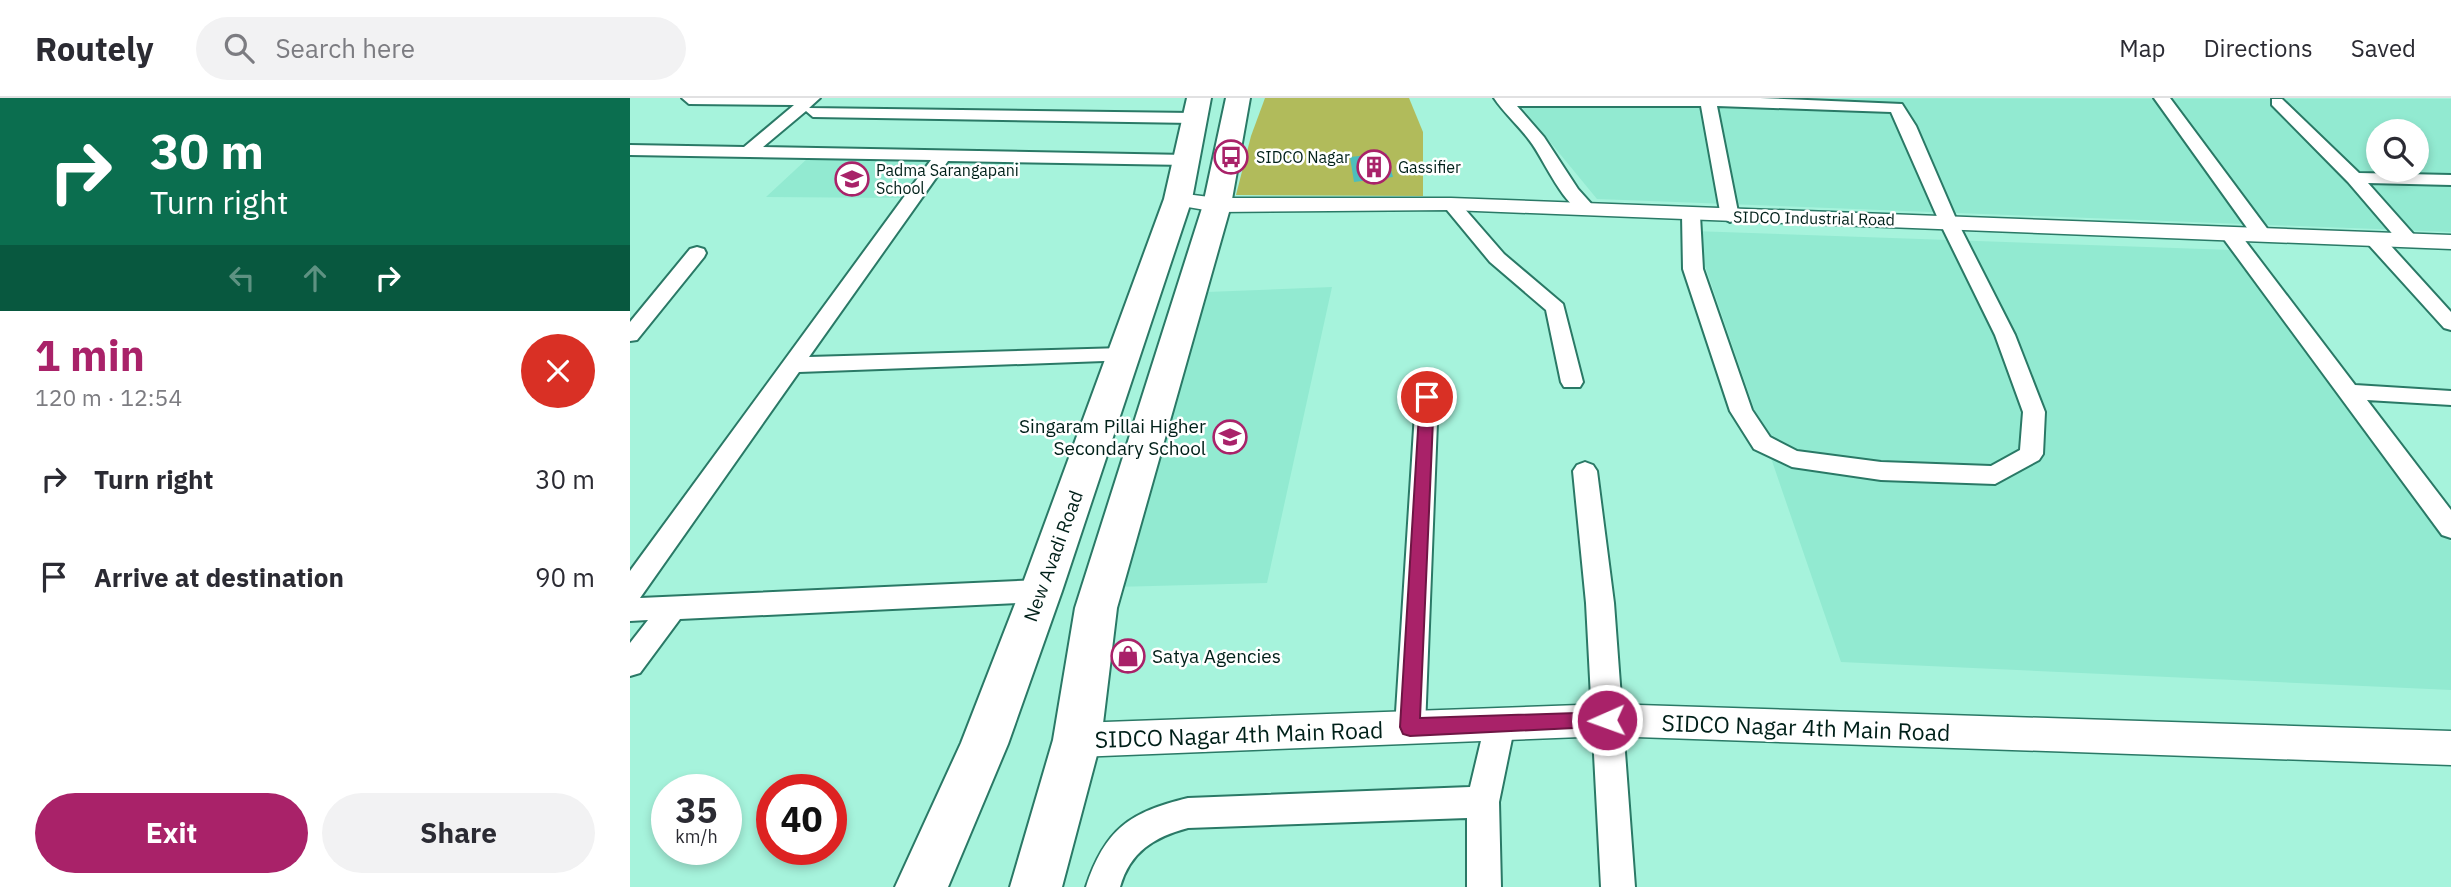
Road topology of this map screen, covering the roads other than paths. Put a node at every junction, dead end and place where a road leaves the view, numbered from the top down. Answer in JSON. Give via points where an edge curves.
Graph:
{"nodes":[{"id":1,"x":829,"y":98,"type":"edge"},
{"id":2,"x":1049,"y":98,"type":"edge"},
{"id":3,"x":1238,"y":98,"type":"edge"},
{"id":4,"x":2162,"y":98,"type":"edge"},
{"id":5,"x":689,"y":99,"type":"edge"},
{"id":6,"x":1503,"y":99,"type":"edge"},
{"id":7,"x":810,"y":100,"type":"edge"},
{"id":8,"x":1708,"y":101,"type":"junction"},
{"id":9,"x":2277,"y":102,"type":"dead end"},
{"id":10,"x":1196,"y":108,"type":"edge"},
{"id":11,"x":1035,"y":115,"type":"junction"},
{"id":12,"x":630,"y":149,"type":"edge"},
{"id":13,"x":748,"y":152,"type":"junction"},
{"id":14,"x":941,"y":158,"type":"junction"},
{"id":15,"x":1187,"y":160,"type":"junction"},
{"id":16,"x":2354,"y":178,"type":"junction"},
{"id":17,"x":2451,"y":180,"type":"edge"},
{"id":18,"x":1178,"y":199,"type":"junction"},
{"id":19,"x":1451,"y":204,"type":"junction"},
{"id":20,"x":1217,"y":205,"type":"junction"},
{"id":21,"x":1587,"y":209,"type":"junction"},
{"id":22,"x":1691,"y":215,"type":"junction"},
{"id":23,"x":1730,"y":217,"type":"junction"},
{"id":24,"x":1948,"y":221,"type":"junction"},
{"id":25,"x":2230,"y":233,"type":"junction"},
{"id":26,"x":2262,"y":235,"type":"junction"},
{"id":27,"x":2375,"y":240,"type":"junction"},
{"id":28,"x":2409,"y":241,"type":"junction"},
{"id":29,"x":2451,"y":242,"type":"edge"},
{"id":30,"x":697,"y":253,"type":"dead end"},
{"id":31,"x":2451,"y":324,"type":"edge"},
{"id":32,"x":630,"y":335,"type":"edge"},
{"id":33,"x":1123,"y":355,"type":"junction"},
{"id":34,"x":790,"y":365,"type":"junction"},
{"id":35,"x":1572,"y":382,"type":"dead end"},
{"id":36,"x":2348,"y":392,"type":"junction"},
{"id":37,"x":1427,"y":397,"type":"dead end"},
{"id":38,"x":2451,"y":398,"type":"edge"},
{"id":39,"x":1585,"y":471,"type":"dead end"},
{"id":40,"x":2451,"y":528,"type":"edge"},
{"id":41,"x":1041,"y":591,"type":"junction"},
{"id":42,"x":630,"y":592,"type":"edge"},
{"id":43,"x":673,"y":608,"type":"junction"},
{"id":44,"x":630,"y":610,"type":"edge"},
{"id":45,"x":630,"y":664,"type":"edge"},
{"id":46,"x":1607,"y":720,"type":"junction"},
{"id":47,"x":1500,"y":724,"type":"junction"},
{"id":48,"x":1410,"y":727,"type":"junction"},
{"id":49,"x":1077,"y":740,"type":"junction"},
{"id":50,"x":2451,"y":747,"type":"edge"},
{"id":51,"x":1483,"y":802,"type":"junction"},
{"id":52,"x":921,"y":887,"type":"edge"},
{"id":53,"x":1035,"y":887,"type":"edge"},
{"id":54,"x":1103,"y":887,"type":"edge"},
{"id":55,"x":1484,"y":887,"type":"edge"},
{"id":56,"x":1618,"y":887,"type":"edge"}],
"edges":[{"from":1,"to":11,"type":"street","via":[[813,112]]},
{"from":2,"to":11,"type":"street"},
{"from":3,"to":20,"type":"main road"},
{"from":4,"to":26,"type":"street"},
{"from":5,"to":7,"type":"street"},
{"from":6,"to":8,"type":"street"},
{"from":6,"to":21,"type":"street"},
{"from":7,"to":13,"type":"street"},
{"from":8,"to":23,"type":"street"},
{"from":8,"to":24,"type":"street","via":[[1896,107]]},
{"from":9,"to":16,"type":"street"},
{"from":10,"to":11,"type":"street"},
{"from":10,"to":15,"type":"main road","name":"New Avadi Road"},
{"from":12,"to":13,"type":"street"},
{"from":13,"to":14,"type":"street"},
{"from":14,"to":15,"type":"street"},
{"from":14,"to":34,"type":"street"},
{"from":15,"to":18,"type":"main road","name":"New Avadi Road"},
{"from":16,"to":17,"type":"street"},
{"from":16,"to":28,"type":"street"},
{"from":18,"to":20,"type":"street","name":"SIDCO Industrial Road"},
{"from":18,"to":33,"type":"main road","name":"New Avadi Road"},
{"from":19,"to":20,"type":"street","name":"SIDCO Industrial Road"},
{"from":19,"to":21,"type":"street","name":"SIDCO Industrial Road"},
{"from":19,"to":35,"type":"street","via":[[1497,258],[1556,308]]},
{"from":20,"to":49,"type":"main road","via":[[1096,608]]},
{"from":21,"to":22,"type":"street","name":"SIDCO Industrial Road"},
{"from":22,"to":23,"type":"street","name":"SIDCO Industrial Road"},
{"from":22,"to":24,"type":"street","via":[[1693,269],[1741,411],[1762,443],[1792,459],[1856,468],[1995,475],[2031,454],[2034,412],[2005,335]]},
{"from":23,"to":24,"type":"street","name":"SIDCO Industrial Road"},
{"from":24,"to":25,"type":"street","name":"SIDCO Industrial Road"},
{"from":25,"to":26,"type":"street","name":"SIDCO Industrial Road"},
{"from":25,"to":36,"type":"street"},
{"from":26,"to":27,"type":"street","name":"SIDCO Industrial Road"},
{"from":27,"to":28,"type":"street","name":"SIDCO Industrial Road"},
{"from":27,"to":31,"type":"street"},
{"from":28,"to":29,"type":"street","name":"SIDCO Industrial Road"},
{"from":30,"to":32,"type":"street"},
{"from":33,"to":34,"type":"street"},
{"from":33,"to":41,"type":"main road","name":"New Avadi Road"},
{"from":34,"to":42,"type":"street"},
{"from":36,"to":38,"type":"street"},
{"from":36,"to":40,"type":"street"},
{"from":37,"to":48,"type":"street"},
{"from":39,"to":46,"type":"street"},
{"from":41,"to":43,"type":"street"},
{"from":41,"to":52,"type":"main road","name":"New Avadi Road","via":[[984,744]]},
{"from":43,"to":44,"type":"street"},
{"from":43,"to":45,"type":"street"},
{"from":46,"to":47,"type":"street","name":"SIDCO Nagar 4th Main Road"},
{"from":46,"to":50,"type":"street","name":"SIDCO Nagar 4th Main Road"},
{"from":46,"to":56,"type":"street"},
{"from":47,"to":48,"type":"street","name":"SIDCO Nagar 4th Main Road"},
{"from":47,"to":51,"type":"street"},
{"from":48,"to":49,"type":"street","name":"SIDCO Nagar 4th Main Road"},
{"from":49,"to":53,"type":"main road"},
{"from":51,"to":54,"type":"street","via":[[1188,813],[1141,828],[1107,871]]},
{"from":51,"to":55,"type":"street"}]}
